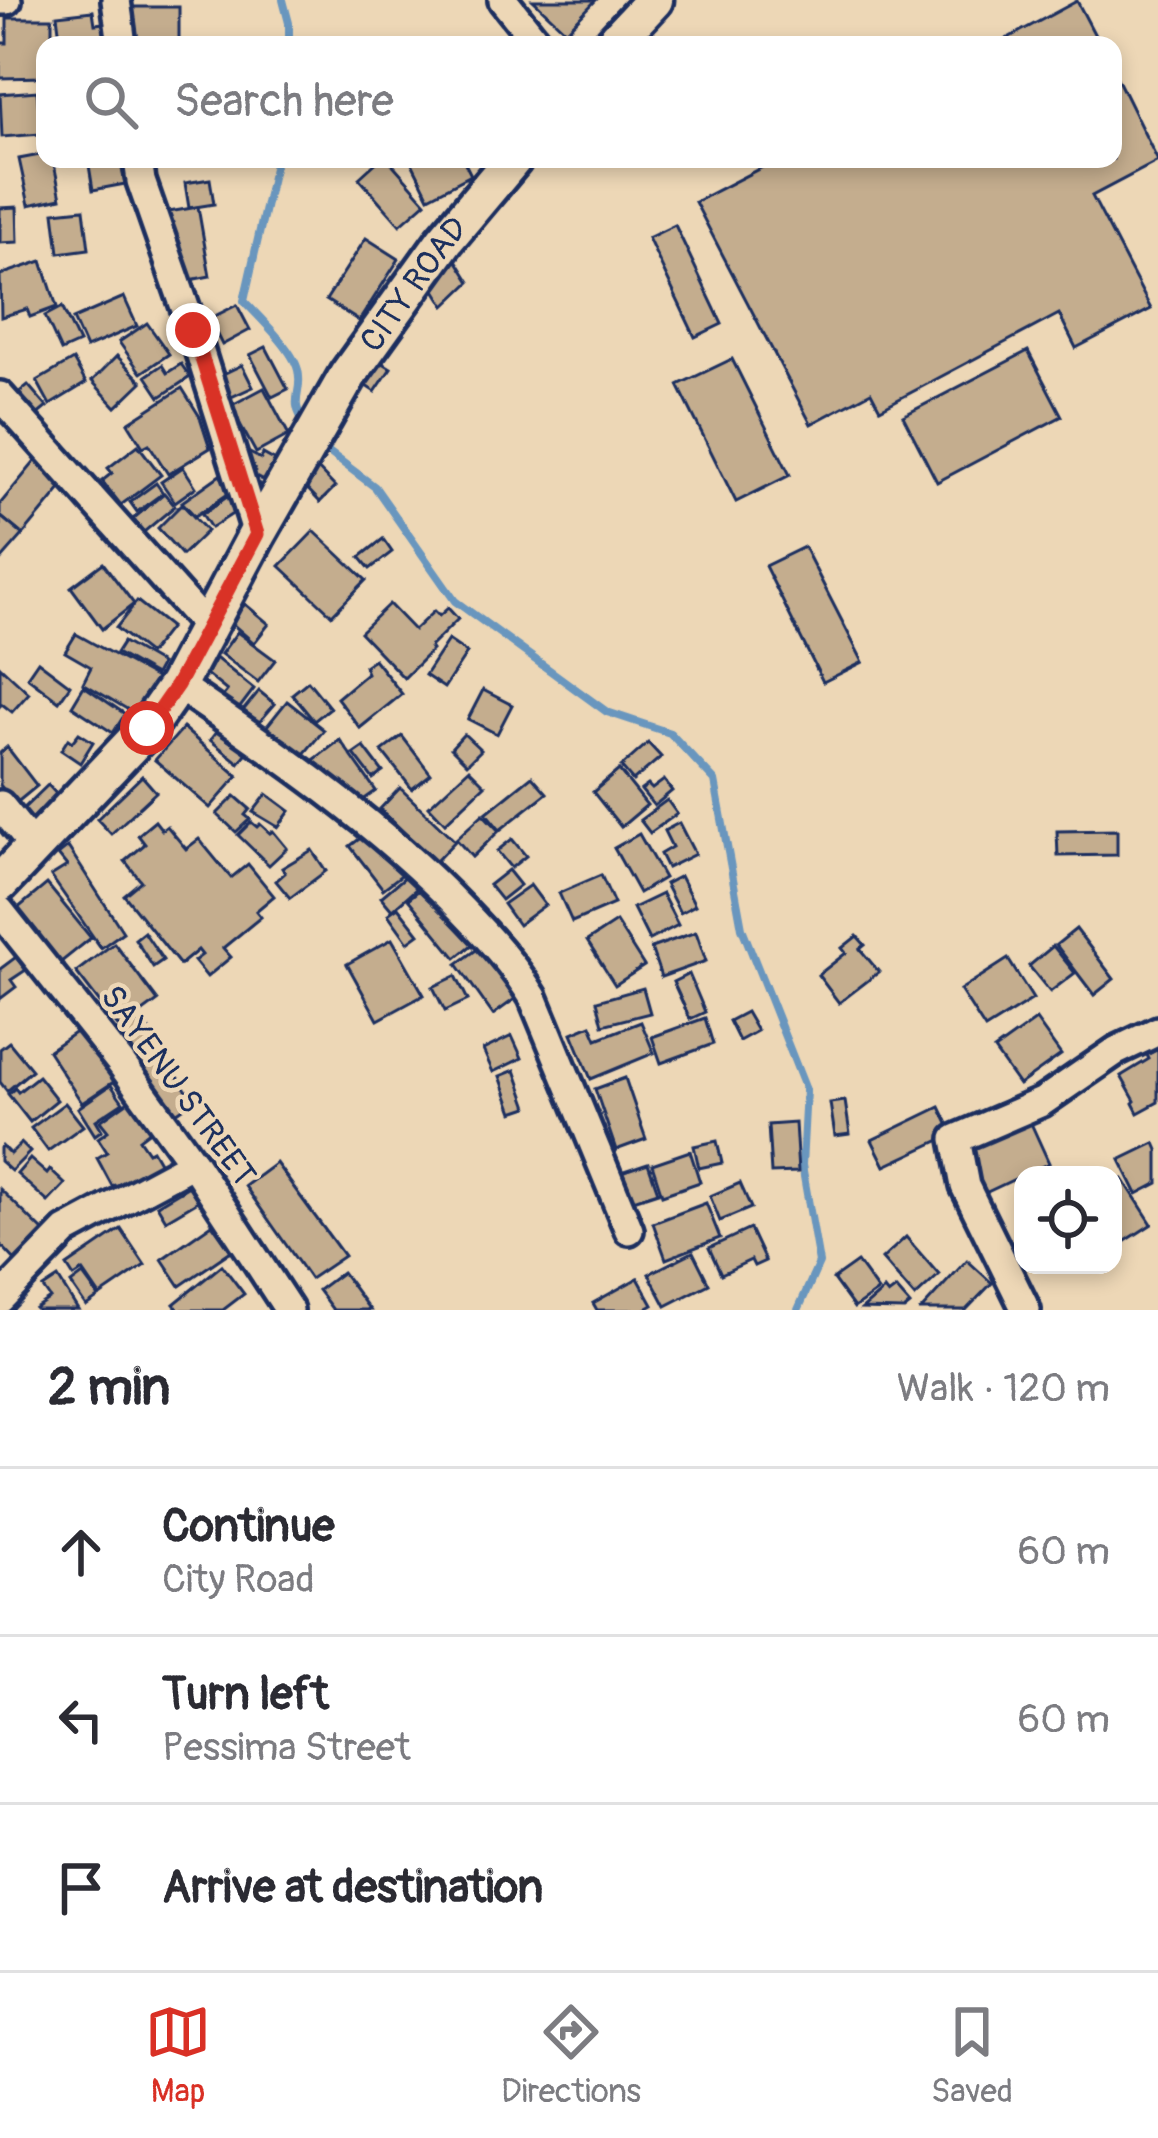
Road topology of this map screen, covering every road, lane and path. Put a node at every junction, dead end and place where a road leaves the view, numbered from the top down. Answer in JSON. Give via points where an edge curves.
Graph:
{"nodes":[{"id":1,"x":116,"y":0,"type":"edge"},
{"id":2,"x":503,"y":0,"type":"edge"},
{"id":3,"x":654,"y":0,"type":"edge"},
{"id":4,"x":121,"y":36,"type":"edge"},
{"id":5,"x":532,"y":36,"type":"edge"},
{"id":6,"x":620,"y":36,"type":"edge"},
{"id":7,"x":139,"y":168,"type":"edge"},
{"id":8,"x":506,"y":168,"type":"edge"},
{"id":9,"x":0,"y":396,"type":"edge"},
{"id":10,"x":257,"y":534,"type":"junction"},
{"id":11,"x":206,"y":626,"type":"junction"},
{"id":12,"x":177,"y":685,"type":"junction"},
{"id":13,"x":0,"y":805,"type":"edge"},
{"id":14,"x":34,"y":847,"type":"junction"},
{"id":15,"x":0,"y":883,"type":"edge"},
{"id":16,"x":0,"y":911,"type":"edge"},
{"id":17,"x":1158,"y":1031,"type":"edge"},
{"id":18,"x":193,"y":1162,"type":"junction"},
{"id":19,"x":629,"y":1230,"type":"dead end"},
{"id":20,"x":0,"y":1299,"type":"edge"},
{"id":21,"x":289,"y":1310,"type":"edge"},
{"id":22,"x":1026,"y":1310,"type":"edge"}],
"edges":[{"from":1,"to":4,"type":"street"},
{"from":2,"to":5,"type":"street"},
{"from":3,"to":6,"type":"main road"},
{"from":7,"to":10,"type":"street"},
{"from":8,"to":10,"type":"main road","name":"CITY ROAD","via":[[348,375]]},
{"from":9,"to":11,"type":"street"},
{"from":10,"to":11,"type":"main road"},
{"from":11,"to":12,"type":"main road"},
{"from":12,"to":14,"type":"main road"},
{"from":12,"to":19,"type":"street","via":[[358,815],[512,962]]},
{"from":13,"to":14,"type":"street"},
{"from":14,"to":15,"type":"main road"},
{"from":16,"to":18,"type":"street","name":"SAYENU STREET"},
{"from":17,"to":22,"type":"street","via":[[1042,1102],[956,1139],[965,1186]]},
{"from":18,"to":20,"type":"street","via":[[66,1232]]},
{"from":18,"to":21,"type":"street","name":"SAYENU STREET"}]}
